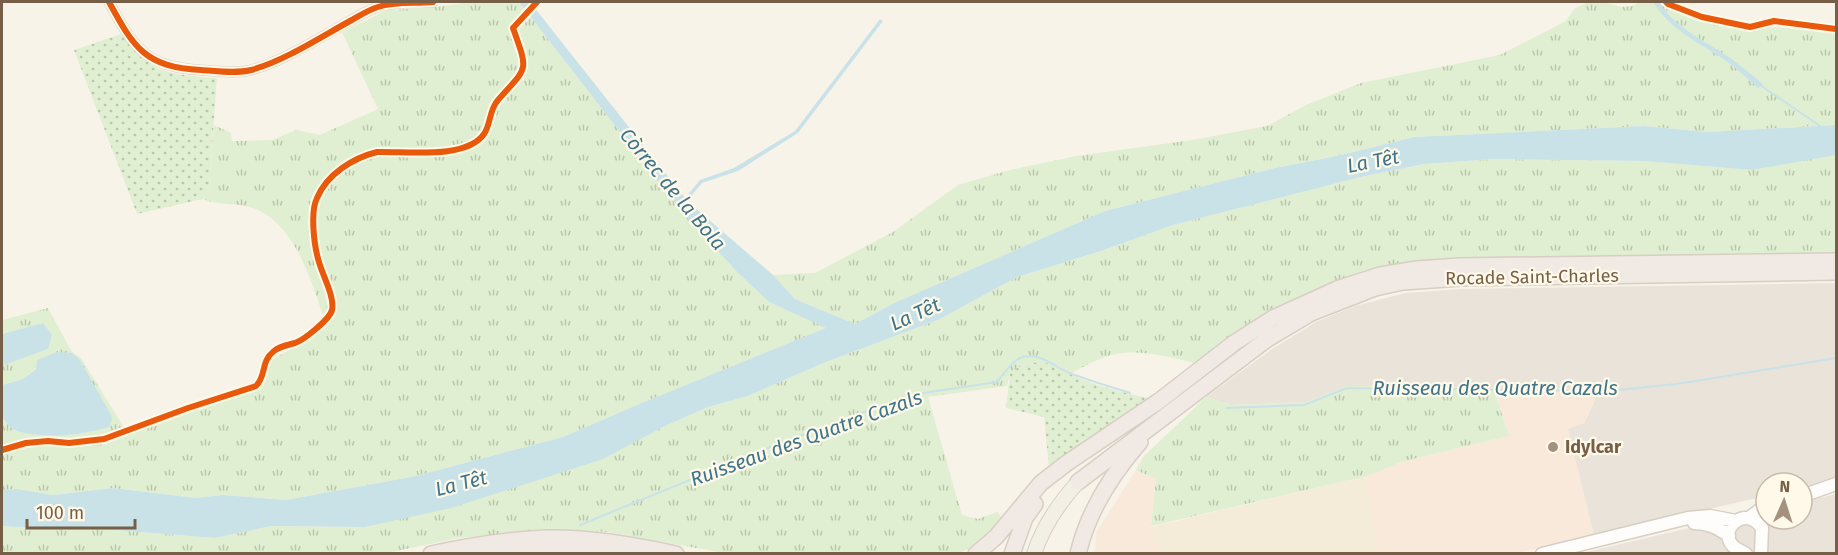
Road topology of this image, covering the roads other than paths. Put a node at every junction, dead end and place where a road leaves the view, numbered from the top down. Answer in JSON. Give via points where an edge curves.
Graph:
{"nodes":[{"id":1,"x":109,"y":2,"type":"edge"},
{"id":2,"x":433,"y":2,"type":"edge"},
{"id":3,"x":1836,"y":261,"type":"edge"},
{"id":4,"x":1836,"y":272,"type":"edge"},
{"id":5,"x":1320,"y":296,"type":"junction"},
{"id":6,"x":1274,"y":318,"type":"junction"},
{"id":7,"x":1245,"y":356,"type":"junction"},
{"id":8,"x":1078,"y":482,"type":"junction"},
{"id":9,"x":1836,"y":484,"type":"edge"},
{"id":10,"x":1814,"y":488,"type":"edge"},
{"id":11,"x":1814,"y":492,"type":"edge"},
{"id":12,"x":1754,"y":514,"type":"edge"},
{"id":13,"x":1749,"y":518,"type":"junction"},
{"id":14,"x":1754,"y":520,"type":"edge"},
{"id":15,"x":1736,"y":521,"type":"junction"},
{"id":16,"x":1763,"y":531,"type":"edge"},
{"id":17,"x":1634,"y":532,"type":"junction"},
{"id":18,"x":1729,"y":536,"type":"junction"},
{"id":19,"x":1761,"y":548,"type":"edge"},
{"id":20,"x":1036,"y":549,"type":"edge"},
{"id":21,"x":1745,"y":552,"type":"edge"},
{"id":22,"x":431,"y":554,"type":"edge"},
{"id":23,"x":495,"y":554,"type":"edge"},
{"id":24,"x":613,"y":554,"type":"edge"},
{"id":25,"x":676,"y":554,"type":"edge"},
{"id":26,"x":976,"y":554,"type":"edge"},
{"id":27,"x":1012,"y":554,"type":"edge"},
{"id":28,"x":1078,"y":554,"type":"edge"},
{"id":29,"x":1542,"y":554,"type":"edge"}],
"edges":[{"from":1,"to":2,"type":"street","via":[[139,48],[152,59],[168,67],[243,71],[292,52],[375,8],[402,2]]},
{"from":3,"to":5,"type":"highway","name":"Rocade Saint-Charles","via":[[1459,266],[1380,275]]},
{"from":4,"to":7,"type":"highway","name":"Rocade Saint-Charles","via":[[1403,282],[1352,296],[1311,313]]},
{"from":5,"to":6,"type":"highway"},
{"from":5,"to":8,"type":"highway","via":[[1284,316],[1216,367],[1091,465]]},
{"from":6,"to":26,"type":"highway","via":[[1058,469]]},
{"from":6,"to":27,"type":"highway","via":[[1054,482],[1025,518]]},
{"from":7,"to":8,"type":"highway"},
{"from":7,"to":28,"type":"highway","via":[[1143,438],[1107,484]]},
{"from":8,"to":20,"type":"main road","via":[[1054,512]]},
{"from":9,"to":10,"type":"main road"},
{"from":9,"to":11,"type":"main road"},
{"from":12,"to":13,"type":"main road"},
{"from":13,"to":14,"type":"main road"},
{"from":13,"to":15,"type":"main road"},
{"from":15,"to":17,"type":"main road","via":[[1710,516],[1688,518]]},
{"from":15,"to":18,"type":"main road"},
{"from":16,"to":19,"type":"main road"},
{"from":17,"to":18,"type":"main road","via":[[1691,523],[1710,525]]},
{"from":17,"to":29,"type":"main road"},
{"from":18,"to":21,"type":"main road","via":[[1733,546]]},
{"from":19,"to":21,"type":"main road"},
{"from":22,"to":25,"type":"highway","via":[[545,538],[607,542]]},
{"from":23,"to":24,"type":"highway","via":[[542,550]]}]}
